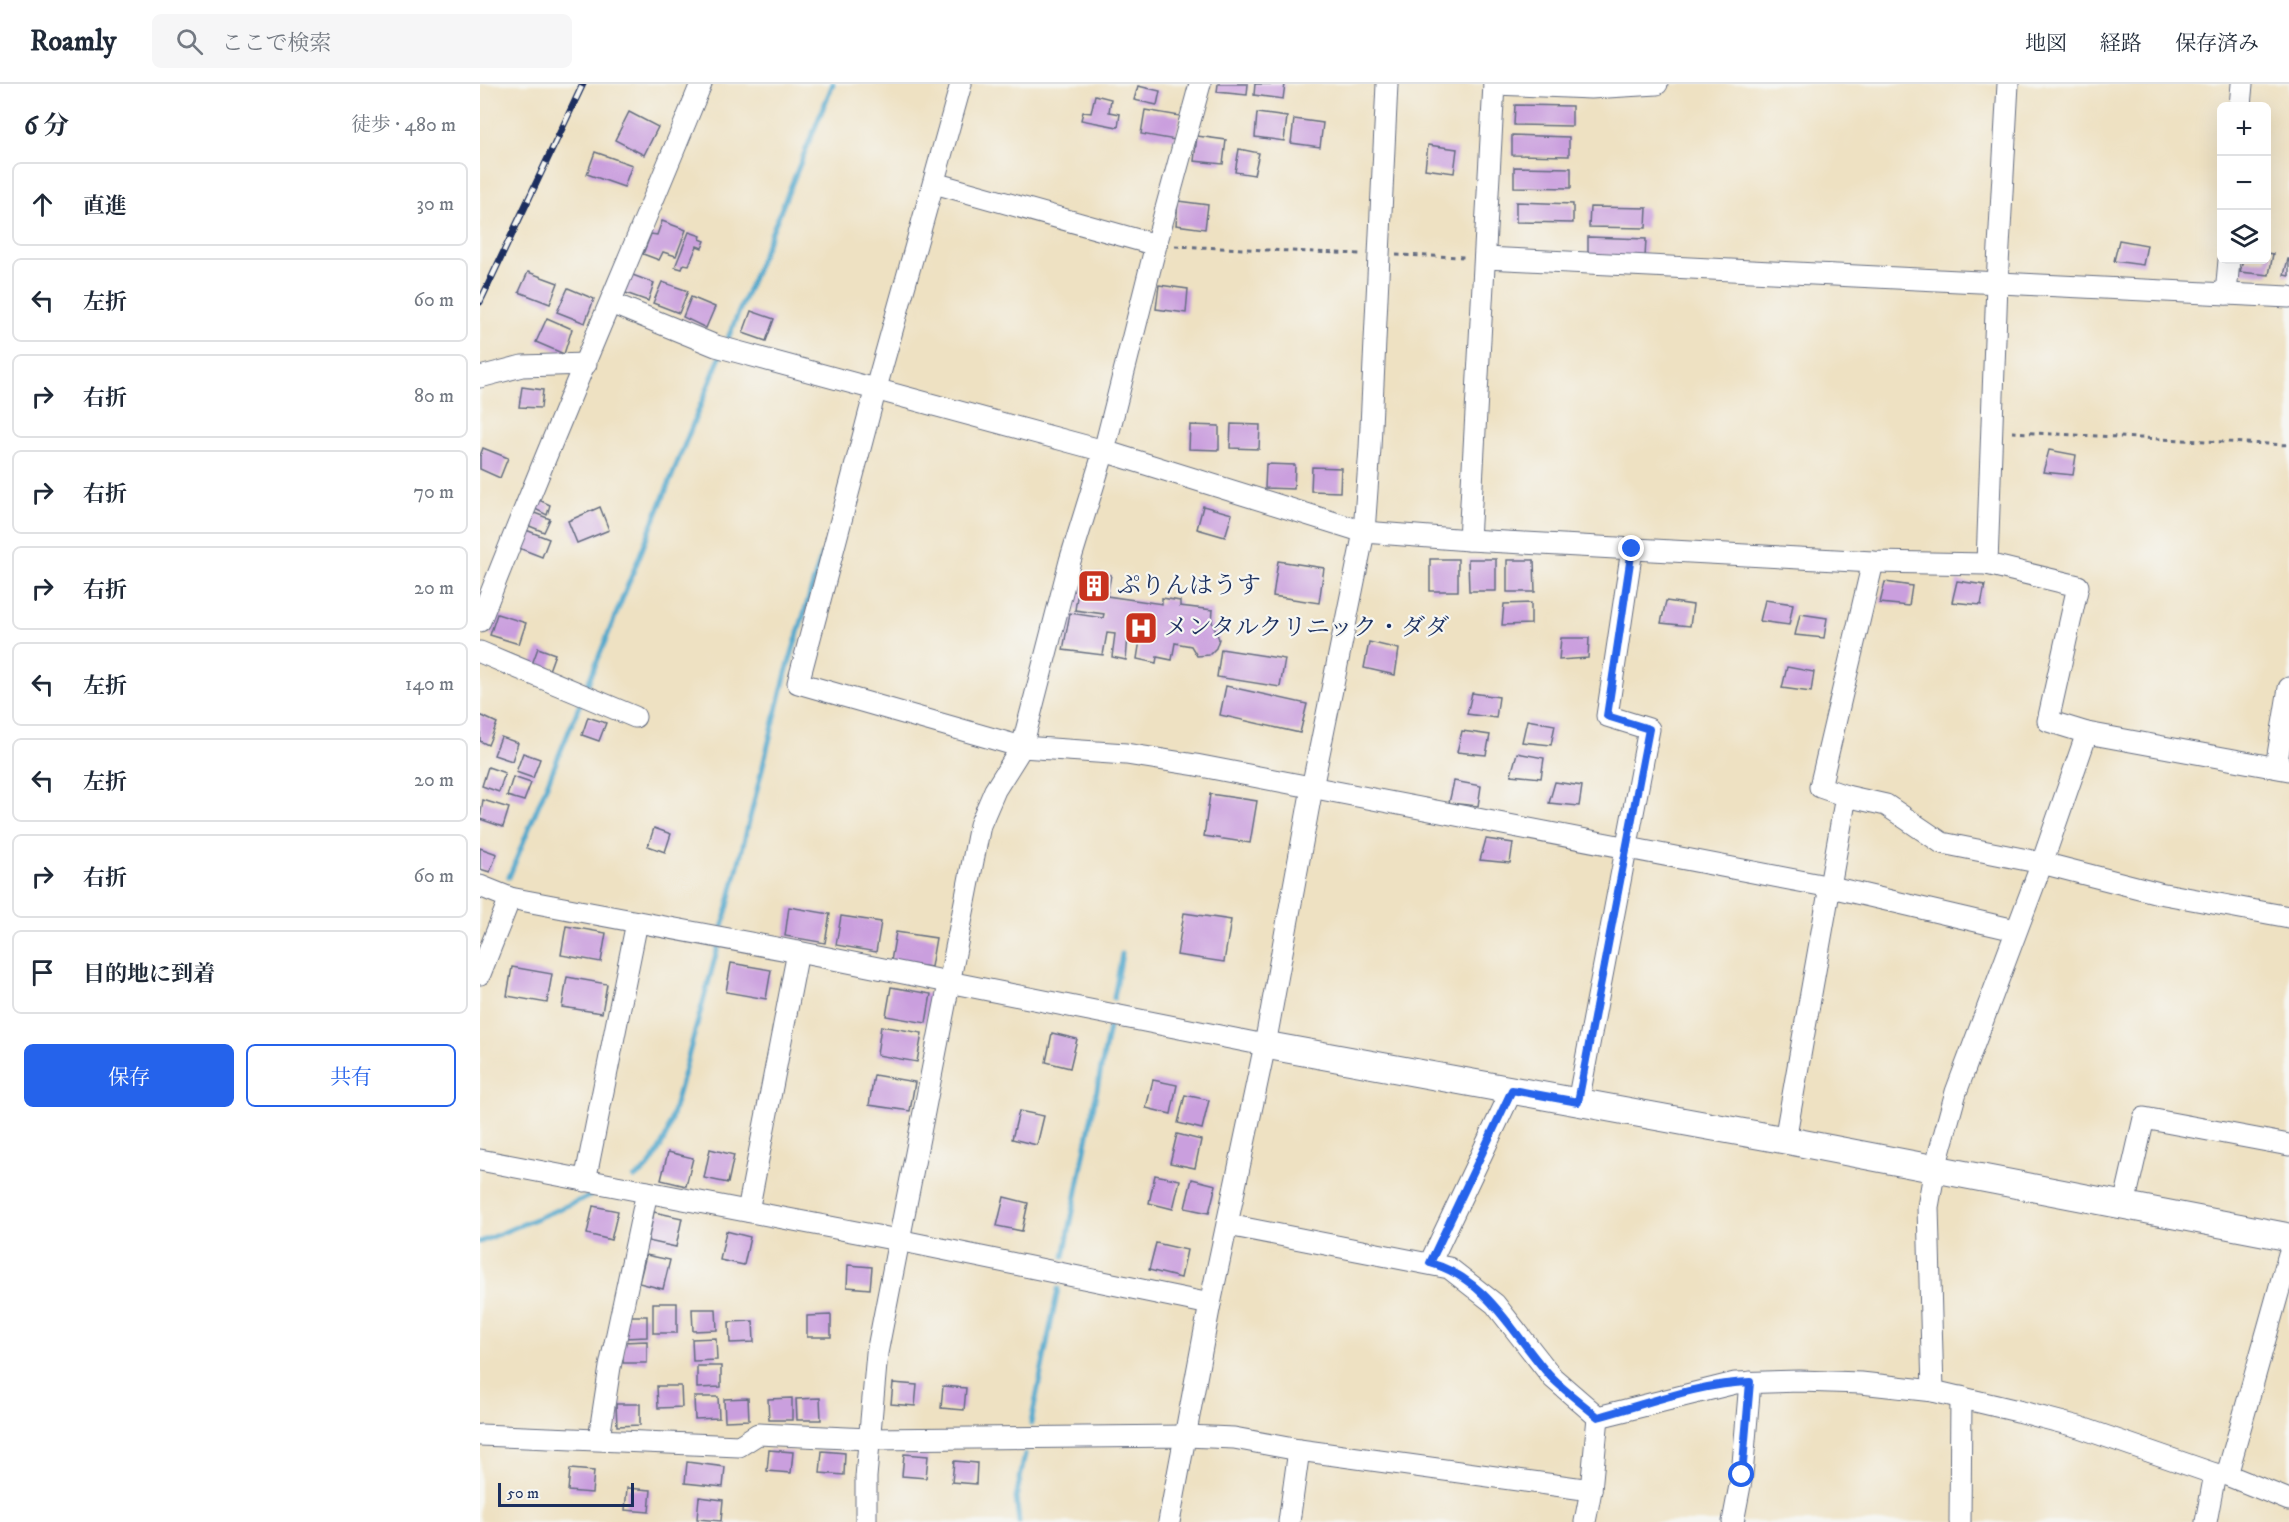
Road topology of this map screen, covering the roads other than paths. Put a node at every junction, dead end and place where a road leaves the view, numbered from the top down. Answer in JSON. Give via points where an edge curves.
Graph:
{"nodes":[{"id":1,"x":701,"y":84,"type":"edge"},
{"id":2,"x":961,"y":84,"type":"edge"},
{"id":3,"x":1200,"y":84,"type":"edge"},
{"id":4,"x":1387,"y":84,"type":"edge"},
{"id":5,"x":1494,"y":84,"type":"edge"},
{"id":6,"x":1657,"y":84,"type":"edge"},
{"id":7,"x":2008,"y":84,"type":"edge"},
{"id":8,"x":2242,"y":84,"type":"edge"},
{"id":9,"x":2240,"y":102,"type":"edge"},
{"id":10,"x":934,"y":183,"type":"junction"},
{"id":11,"x":1156,"y":245,"type":"junction"},
{"id":12,"x":1485,"y":258,"type":"junction"},
{"id":13,"x":2229,"y":264,"type":"edge"},
{"id":14,"x":1997,"y":283,"type":"junction"},
{"id":15,"x":2226,"y":294,"type":"junction"},
{"id":16,"x":2289,"y":297,"type":"edge"},
{"id":17,"x":611,"y":303,"type":"junction"},
{"id":18,"x":586,"y":364,"type":"junction"},
{"id":19,"x":480,"y":377,"type":"edge"},
{"id":20,"x":876,"y":388,"type":"junction"},
{"id":21,"x":1104,"y":451,"type":"junction"},
{"id":22,"x":1364,"y":532,"type":"junction"},
{"id":23,"x":1469,"y":540,"type":"junction"},
{"id":24,"x":1632,"y":549,"type":"junction"},
{"id":25,"x":1873,"y":562,"type":"junction"},
{"id":26,"x":1987,"y":564,"type":"junction"},
{"id":27,"x":480,"y":621,"type":"edge"},
{"id":28,"x":480,"y":652,"type":"edge"},
{"id":29,"x":2289,"y":688,"type":"edge"},
{"id":30,"x":635,"y":717,"type":"dead end"},
{"id":31,"x":2087,"y":733,"type":"junction"},
{"id":32,"x":1022,"y":747,"type":"junction"},
{"id":33,"x":2282,"y":768,"type":"edge"},
{"id":34,"x":1312,"y":788,"type":"junction"},
{"id":35,"x":1846,"y":796,"type":"junction"},
{"id":36,"x":1625,"y":848,"type":"junction"},
{"id":37,"x":2042,"y":863,"type":"junction"},
{"id":38,"x":480,"y":886,"type":"edge"},
{"id":39,"x":1831,"y":887,"type":"junction"},
{"id":40,"x":510,"y":898,"type":"junction"},
{"id":41,"x":2289,"y":917,"type":"edge"},
{"id":42,"x":637,"y":922,"type":"junction"},
{"id":43,"x":2015,"y":930,"type":"junction"},
{"id":44,"x":798,"y":951,"type":"junction"},
{"id":45,"x":480,"y":974,"type":"edge"},
{"id":46,"x":949,"y":982,"type":"junction"},
{"id":47,"x":1264,"y":1045,"type":"junction"},
{"id":48,"x":1512,"y":1090,"type":"junction"},
{"id":49,"x":1578,"y":1102,"type":"junction"},
{"id":50,"x":1785,"y":1140,"type":"junction"},
{"id":51,"x":2289,"y":1145,"type":"edge"},
{"id":52,"x":480,"y":1160,"type":"edge"},
{"id":53,"x":1935,"y":1168,"type":"junction"},
{"id":54,"x":585,"y":1180,"type":"junction"},
{"id":55,"x":647,"y":1192,"type":"junction"},
{"id":56,"x":2124,"y":1205,"type":"junction"},
{"id":57,"x":748,"y":1211,"type":"junction"},
{"id":58,"x":1228,"y":1225,"type":"junction"},
{"id":59,"x":2289,"y":1237,"type":"edge"},
{"id":60,"x":897,"y":1240,"type":"junction"},
{"id":61,"x":2289,"y":1254,"type":"edge"},
{"id":62,"x":1430,"y":1263,"type":"junction"},
{"id":63,"x":1210,"y":1304,"type":"junction"},
{"id":64,"x":1750,"y":1382,"type":"junction"},
{"id":65,"x":1933,"y":1391,"type":"junction"},
{"id":66,"x":1961,"y":1397,"type":"junction"},
{"id":67,"x":1598,"y":1417,"type":"junction"},
{"id":68,"x":480,"y":1435,"type":"edge"},
{"id":69,"x":1186,"y":1436,"type":"junction"},
{"id":70,"x":598,"y":1438,"type":"junction"},
{"id":71,"x":868,"y":1439,"type":"junction"},
{"id":72,"x":1299,"y":1449,"type":"junction"},
{"id":73,"x":2221,"y":1475,"type":"junction"},
{"id":74,"x":1591,"y":1490,"type":"junction"},
{"id":75,"x":2289,"y":1500,"type":"edge"},
{"id":76,"x":866,"y":1522,"type":"edge"},
{"id":77,"x":1169,"y":1522,"type":"edge"},
{"id":78,"x":1289,"y":1522,"type":"edge"},
{"id":79,"x":1586,"y":1522,"type":"edge"},
{"id":80,"x":1734,"y":1522,"type":"edge"},
{"id":81,"x":1960,"y":1522,"type":"edge"},
{"id":82,"x":2206,"y":1522,"type":"edge"}],
"edges":[{"from":1,"to":17,"type":"street"},
{"from":2,"to":10,"type":"street"},
{"from":3,"to":11,"type":"street"},
{"from":4,"to":22,"type":"street"},
{"from":5,"to":6,"type":"street","via":[[1591,88]]},
{"from":5,"to":12,"type":"street"},
{"from":7,"to":14,"type":"street"},
{"from":8,"to":9,"type":"street"},
{"from":10,"to":11,"type":"street"},
{"from":10,"to":20,"type":"street"},
{"from":11,"to":21,"type":"street"},
{"from":12,"to":14,"type":"street"},
{"from":12,"to":23,"type":"street"},
{"from":13,"to":15,"type":"street"},
{"from":14,"to":15,"type":"street"},
{"from":14,"to":26,"type":"street"},
{"from":15,"to":16,"type":"street"},
{"from":17,"to":18,"type":"street"},
{"from":17,"to":20,"type":"street","via":[[722,348]]},
{"from":18,"to":19,"type":"street","via":[[522,366]]},
{"from":18,"to":27,"type":"street"},
{"from":20,"to":21,"type":"street"},
{"from":20,"to":32,"type":"street","via":[[798,683]]},
{"from":21,"to":22,"type":"street"},
{"from":21,"to":32,"type":"street","via":[[1070,561]]},
{"from":22,"to":23,"type":"street"},
{"from":22,"to":34,"type":"street"},
{"from":23,"to":24,"type":"street"},
{"from":24,"to":25,"type":"street"},
{"from":24,"to":36,"type":"street","via":[[1607,716],[1649,729]]},
{"from":25,"to":26,"type":"street"},
{"from":25,"to":35,"type":"street","via":[[1820,788]]},
{"from":26,"to":31,"type":"street","via":[[2078,586],[2048,721]]},
{"from":28,"to":30,"type":"street"},
{"from":29,"to":33,"type":"street"},
{"from":31,"to":33,"type":"street"},
{"from":31,"to":37,"type":"street"},
{"from":32,"to":34,"type":"street","via":[[1126,754]]},
{"from":32,"to":46,"type":"street","via":[[995,790],[980,825]]},
{"from":34,"to":36,"type":"street"},
{"from":34,"to":47,"type":"street"},
{"from":35,"to":37,"type":"street","via":[[1886,805],[1942,843]]},
{"from":35,"to":39,"type":"street"},
{"from":36,"to":39,"type":"street"},
{"from":36,"to":49,"type":"street"},
{"from":37,"to":41,"type":"street","via":[[2159,893]]},
{"from":37,"to":43,"type":"street"},
{"from":38,"to":40,"type":"street"},
{"from":39,"to":43,"type":"street"},
{"from":39,"to":50,"type":"street"},
{"from":40,"to":42,"type":"street"},
{"from":40,"to":45,"type":"street"},
{"from":42,"to":44,"type":"street"},
{"from":42,"to":54,"type":"street"},
{"from":43,"to":53,"type":"street","via":[[1956,1092]]},
{"from":44,"to":46,"type":"street"},
{"from":44,"to":57,"type":"street"},
{"from":46,"to":47,"type":"street"},
{"from":46,"to":60,"type":"street"},
{"from":47,"to":48,"type":"street"},
{"from":47,"to":58,"type":"street"},
{"from":48,"to":49,"type":"street"},
{"from":48,"to":62,"type":"street"},
{"from":49,"to":50,"type":"street"},
{"from":50,"to":53,"type":"street"},
{"from":51,"to":56,"type":"street","via":[[2144,1118]]},
{"from":52,"to":54,"type":"street"},
{"from":53,"to":56,"type":"street"},
{"from":53,"to":65,"type":"street","via":[[1928,1207]]},
{"from":54,"to":55,"type":"street"},
{"from":55,"to":57,"type":"street"},
{"from":55,"to":70,"type":"street"},
{"from":56,"to":59,"type":"street"},
{"from":57,"to":60,"type":"street"},
{"from":58,"to":62,"type":"street"},
{"from":58,"to":63,"type":"street"},
{"from":60,"to":63,"type":"street"},
{"from":60,"to":71,"type":"street","via":[[877,1353]]},
{"from":61,"to":73,"type":"street"},
{"from":62,"to":67,"type":"street","via":[[1449,1268],[1495,1304],[1553,1378]]},
{"from":63,"to":69,"type":"street"},
{"from":64,"to":65,"type":"street","via":[[1861,1383]]},
{"from":64,"to":67,"type":"street","via":[[1692,1392]]},
{"from":64,"to":80,"type":"street"},
{"from":65,"to":66,"type":"street"},
{"from":66,"to":73,"type":"street","via":[[2079,1427]]},
{"from":66,"to":81,"type":"street"},
{"from":67,"to":74,"type":"street"},
{"from":68,"to":70,"type":"street"},
{"from":69,"to":71,"type":"street"},
{"from":69,"to":72,"type":"street","via":[[1234,1438]]},
{"from":69,"to":77,"type":"street"},
{"from":70,"to":71,"type":"street","via":[[739,1446],[759,1434]]},
{"from":71,"to":76,"type":"street"},
{"from":72,"to":74,"type":"street"},
{"from":72,"to":78,"type":"street"},
{"from":73,"to":75,"type":"street"},
{"from":73,"to":82,"type":"street"},
{"from":74,"to":79,"type":"street"}]}
